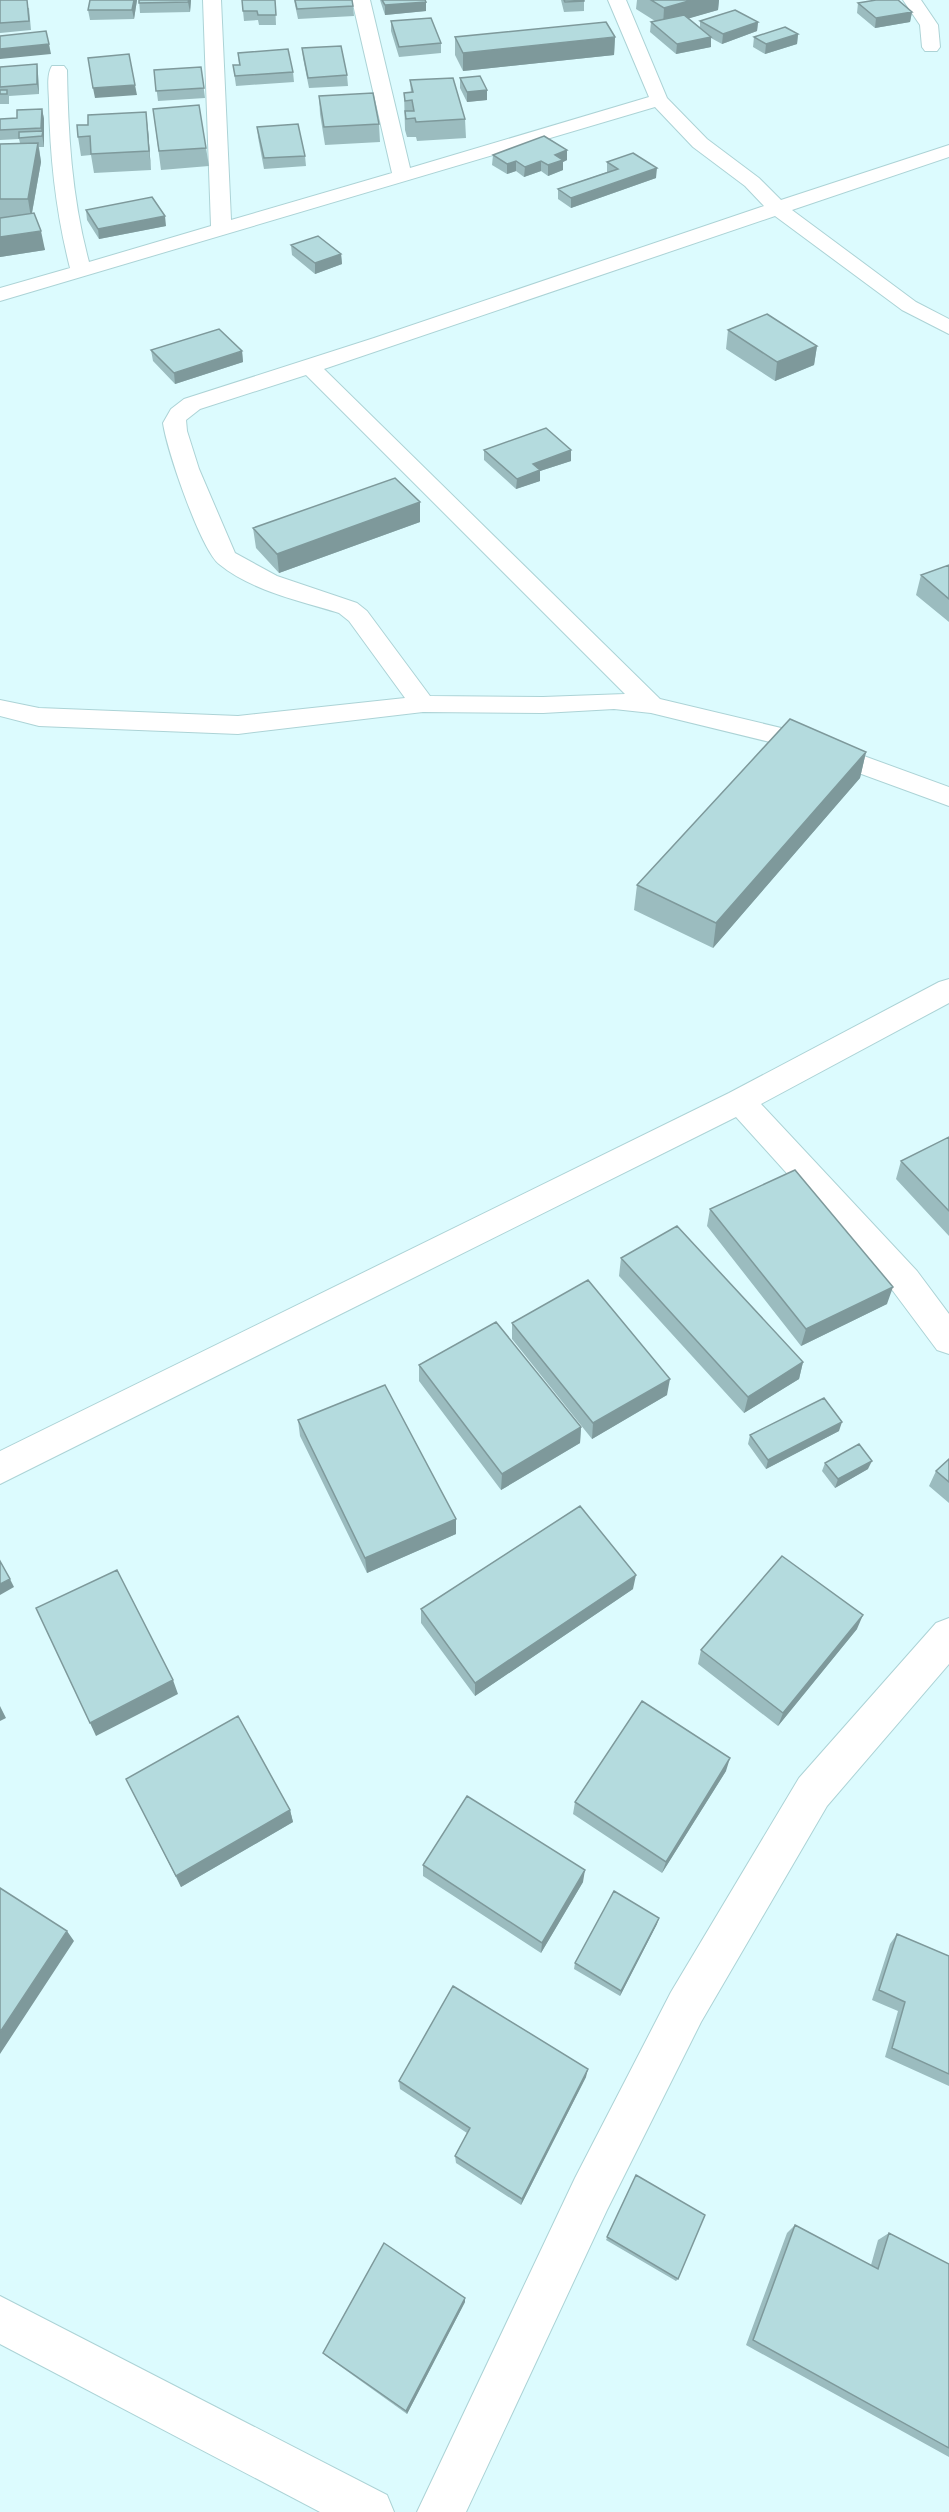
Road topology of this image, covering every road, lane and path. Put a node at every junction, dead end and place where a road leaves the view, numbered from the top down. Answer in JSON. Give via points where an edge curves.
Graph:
{"nodes":[{"id":1,"x":212,"y":0,"type":"edge"},
{"id":2,"x":361,"y":0,"type":"edge"},
{"id":3,"x":617,"y":0,"type":"edge"},
{"id":4,"x":912,"y":0,"type":"edge"},
{"id":5,"x":931,"y":46,"type":"dead end"},
{"id":6,"x":58,"y":70,"type":"dead end"},
{"id":7,"x":659,"y":100,"type":"junction"},
{"id":8,"x":949,"y":151,"type":"edge"},
{"id":9,"x":402,"y":176,"type":"junction"},
{"id":10,"x":776,"y":207,"type":"junction"},
{"id":11,"x":221,"y":228,"type":"junction"},
{"id":12,"x":81,"y":271,"type":"junction"},
{"id":13,"x":0,"y":295,"type":"edge"},
{"id":14,"x":949,"y":328,"type":"edge"},
{"id":15,"x":310,"y":367,"type":"junction"},
{"id":16,"x":423,"y":704,"type":"junction"},
{"id":17,"x":651,"y":705,"type":"junction"},
{"id":18,"x":0,"y":708,"type":"edge"},
{"id":19,"x":949,"y":797,"type":"edge"},
{"id":20,"x":949,"y":990,"type":"edge"},
{"id":21,"x":740,"y":1101,"type":"junction"},
{"id":22,"x":949,"y":1340,"type":"edge"},
{"id":23,"x":0,"y":1468,"type":"edge"},
{"id":24,"x":949,"y":1636,"type":"edge"},
{"id":25,"x":0,"y":2319,"type":"edge"},
{"id":26,"x":370,"y":2512,"type":"edge"},
{"id":27,"x":441,"y":2512,"type":"edge"}],
"edges":[{"from":1,"to":11,"type":"street"},
{"from":2,"to":9,"type":"street"},
{"from":3,"to":7,"type":"street"},
{"from":4,"to":5,"type":"street","via":[[929,25]]},
{"from":6,"to":12,"type":"street","via":[[62,175]]},
{"from":7,"to":9,"type":"street"},
{"from":7,"to":10,"type":"street","via":[[700,143],[752,182]]},
{"from":8,"to":10,"type":"street"},
{"from":9,"to":11,"type":"street"},
{"from":10,"to":14,"type":"street","via":[[909,306]]},
{"from":10,"to":15,"type":"street"},
{"from":11,"to":12,"type":"street"},
{"from":12,"to":13,"type":"street"},
{"from":15,"to":16,"type":"street","via":[[192,404],[176,415],[173,425],[178,445],[223,556],[245,571],[358,615]]},
{"from":15,"to":17,"type":"street"},
{"from":16,"to":17,"type":"street","via":[[614,701]]},
{"from":16,"to":18,"type":"street","via":[[238,725],[39,717]]},
{"from":17,"to":19,"type":"street","via":[[789,738]]},
{"from":20,"to":21,"type":"street"},
{"from":21,"to":22,"type":"street","via":[[905,1281]]},
{"from":21,"to":23,"type":"street"},
{"from":24,"to":27,"type":"street","via":[[813,1792],[686,2007],[591,2194]]},
{"from":25,"to":26,"type":"street"}]}
